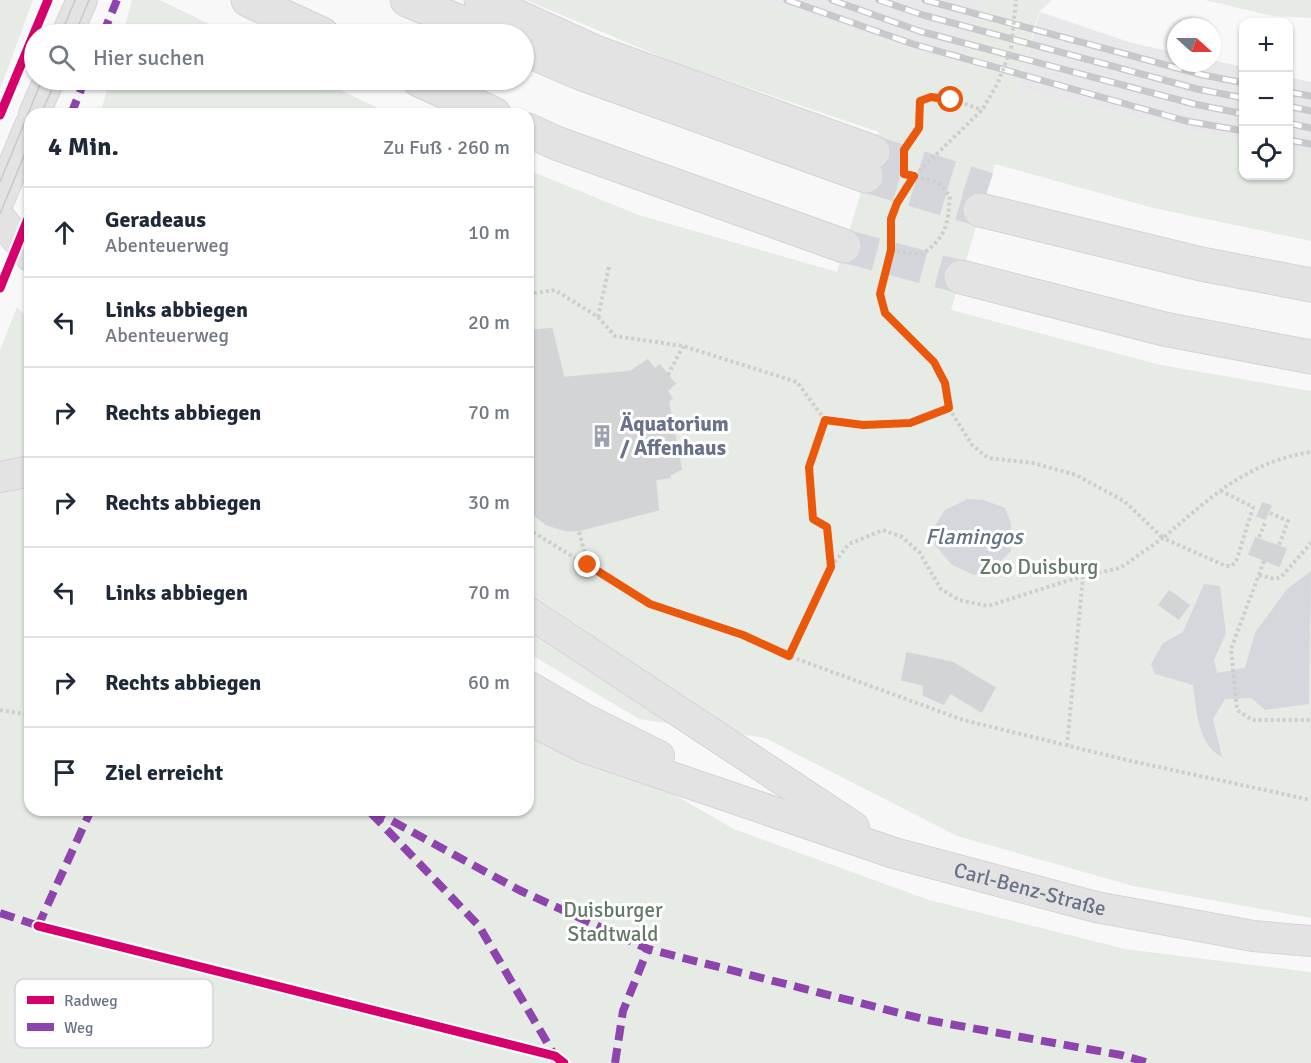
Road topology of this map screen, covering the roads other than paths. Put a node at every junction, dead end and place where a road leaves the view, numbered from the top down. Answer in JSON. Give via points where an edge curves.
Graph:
{"nodes":[{"id":1,"x":82,"y":0,"type":"edge"},
{"id":2,"x":248,"y":0,"type":"edge"},
{"id":3,"x":407,"y":0,"type":"edge"},
{"id":4,"x":481,"y":0,"type":"edge"},
{"id":5,"x":71,"y":24,"type":"edge"},
{"id":6,"x":300,"y":24,"type":"edge"},
{"id":7,"x":465,"y":24,"type":"edge"},
{"id":8,"x":534,"y":24,"type":"edge"},
{"id":9,"x":534,"y":24,"type":"edge"},
{"id":10,"x":534,"y":53,"type":"edge"},
{"id":11,"x":45,"y":90,"type":"edge"},
{"id":12,"x":441,"y":90,"type":"edge"},
{"id":13,"x":38,"y":108,"type":"edge"},
{"id":14,"x":481,"y":108,"type":"edge"},
{"id":15,"x":534,"y":133,"type":"edge"},
{"id":16,"x":24,"y":143,"type":"edge"},
{"id":17,"x":0,"y":198,"type":"edge"},
{"id":18,"x":0,"y":218,"type":"edge"},
{"id":19,"x":844,"y":246,"type":"tunnel mouth"},
{"id":20,"x":24,"y":248,"type":"edge"},
{"id":21,"x":1311,"y":263,"type":"edge"},
{"id":22,"x":961,"y":277,"type":"tunnel mouth"},
{"id":23,"x":1311,"y":285,"type":"edge"},
{"id":24,"x":1311,"y":357,"type":"edge"},
{"id":25,"x":24,"y":472,"type":"edge"},
{"id":26,"x":0,"y":477,"type":"edge"},
{"id":27,"x":534,"y":616,"type":"edge"},
{"id":28,"x":534,"y":689,"type":"edge"},
{"id":29,"x":534,"y":722,"type":"edge"},
{"id":30,"x":756,"y":804,"type":"junction"},
{"id":31,"x":894,"y":853,"type":"junction"},
{"id":32,"x":1311,"y":941,"type":"edge"}],
"edges":[{"from":1,"to":5,"type":"main road"},
{"from":2,"to":6,"type":"highway"},
{"from":3,"to":7,"type":"highway"},
{"from":4,"to":8,"type":"highway"},
{"from":9,"to":10,"type":"highway","via":[[869,164],[580,73]]},
{"from":11,"to":13,"type":"main road"},
{"from":12,"to":14,"type":"highway"},
{"from":15,"to":19,"type":"highway"},
{"from":16,"to":17,"type":"main road"},
{"from":18,"to":20,"type":"main road"},
{"from":21,"to":23,"type":"highway","via":[[984,199],[1201,264]]},
{"from":22,"to":24,"type":"highway","via":[[1164,329]]},
{"from":25,"to":26,"type":"main road"},
{"from":27,"to":31,"type":"main road"},
{"from":28,"to":30,"type":"main road","name":"Carl-Benz-Straße"},
{"from":29,"to":30,"type":"main road","name":"Carl-Benz-Straße","via":[[583,747]]},
{"from":30,"to":31,"type":"main road","name":"Carl-Benz-Straße"},
{"from":31,"to":32,"type":"main road","name":"Carl-Benz-Straße","via":[[1096,907],[1253,936]]}]}
